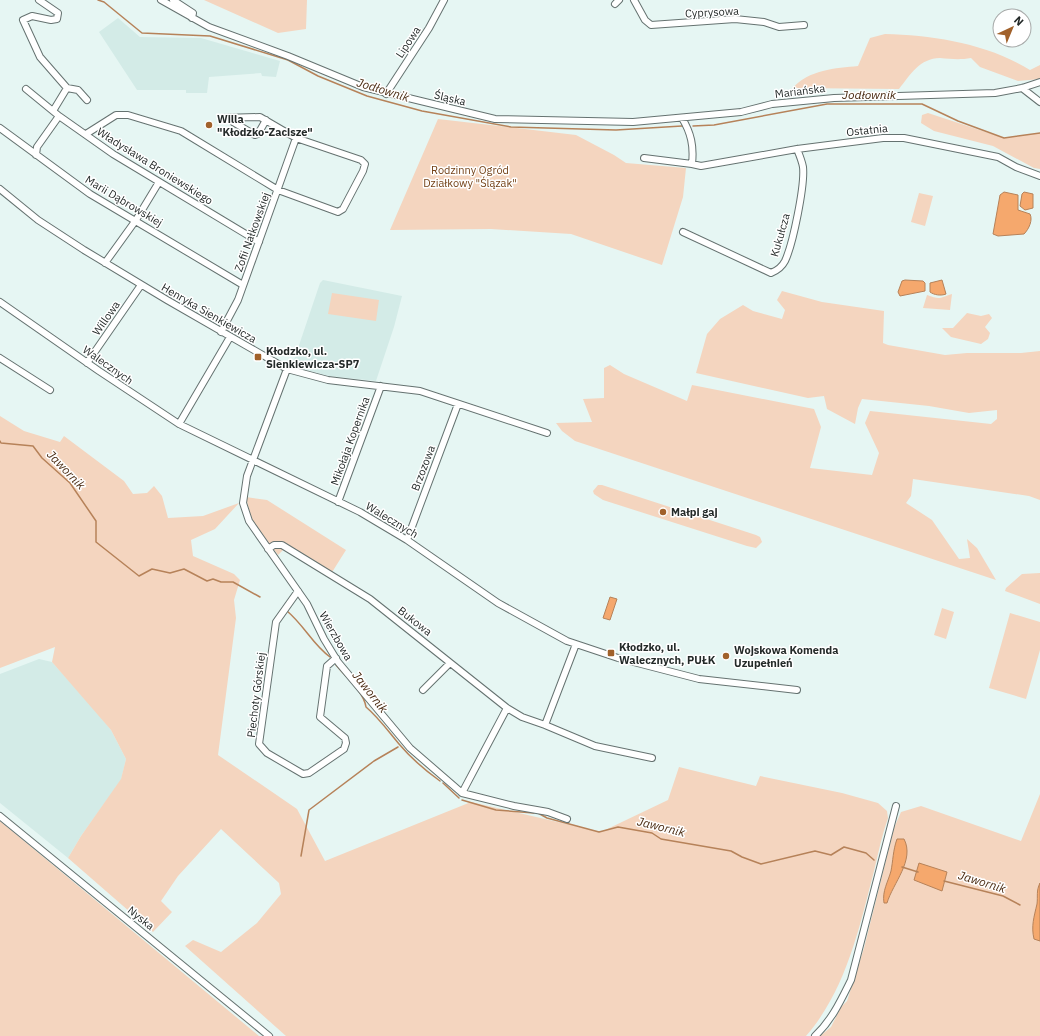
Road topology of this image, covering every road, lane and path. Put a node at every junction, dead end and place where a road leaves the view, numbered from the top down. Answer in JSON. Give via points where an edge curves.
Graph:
{"nodes":[{"id":1,"x":39,"y":0,"type":"edge"},
{"id":2,"x":162,"y":0,"type":"edge"},
{"id":3,"x":173,"y":0,"type":"edge"},
{"id":4,"x":444,"y":0,"type":"edge"},
{"id":5,"x":634,"y":0,"type":"edge"},
{"id":6,"x":192,"y":18,"type":"junction"},
{"id":7,"x":804,"y":25,"type":"dead end"},
{"id":8,"x":1040,"y":82,"type":"edge"},
{"id":9,"x":67,"y":88,"type":"junction"},
{"id":10,"x":1022,"y":88,"type":"junction"},
{"id":11,"x":26,"y":89,"type":"dead end"},
{"id":12,"x":386,"y":94,"type":"junction"},
{"id":13,"x":87,"y":100,"type":"dead end"},
{"id":14,"x":1040,"y":102,"type":"edge"},
{"id":15,"x":53,"y":111,"type":"junction"},
{"id":16,"x":59,"y":116,"type":"junction"},
{"id":17,"x":221,"y":118,"type":"dead end"},
{"id":18,"x":233,"y":118,"type":"junction"},
{"id":19,"x":682,"y":118,"type":"junction"},
{"id":20,"x":266,"y":120,"type":"junction"},
{"id":21,"x":0,"y":128,"type":"edge"},
{"id":22,"x":86,"y":134,"type":"junction"},
{"id":23,"x":296,"y":138,"type":"junction"},
{"id":24,"x":797,"y":149,"type":"junction"},
{"id":25,"x":36,"y":155,"type":"junction"},
{"id":26,"x":644,"y":158,"type":"dead end"},
{"id":27,"x":692,"y":164,"type":"junction"},
{"id":28,"x":1040,"y":176,"type":"edge"},
{"id":29,"x":159,"y":182,"type":"junction"},
{"id":30,"x":0,"y":189,"type":"edge"},
{"id":31,"x":278,"y":190,"type":"junction"},
{"id":32,"x":136,"y":220,"type":"junction"},
{"id":33,"x":682,"y":232,"type":"dead end"},
{"id":34,"x":259,"y":242,"type":"junction"},
{"id":35,"x":105,"y":263,"type":"junction"},
{"id":36,"x":141,"y":285,"type":"junction"},
{"id":37,"x":243,"y":285,"type":"junction"},
{"id":38,"x":0,"y":302,"type":"edge"},
{"id":39,"x":221,"y":332,"type":"junction"},
{"id":40,"x":230,"y":337,"type":"junction"},
{"id":41,"x":0,"y":358,"type":"edge"},
{"id":42,"x":87,"y":363,"type":"junction"},
{"id":43,"x":287,"y":369,"type":"junction"},
{"id":44,"x":381,"y":386,"type":"junction"},
{"id":45,"x":50,"y":390,"type":"dead end"},
{"id":46,"x":458,"y":404,"type":"junction"},
{"id":47,"x":179,"y":424,"type":"junction"},
{"id":48,"x":547,"y":433,"type":"dead end"},
{"id":49,"x":253,"y":462,"type":"junction"},
{"id":50,"x":338,"y":502,"type":"junction"},
{"id":51,"x":407,"y":540,"type":"junction"},
{"id":52,"x":268,"y":549,"type":"junction"},
{"id":53,"x":298,"y":591,"type":"junction"},
{"id":54,"x":576,"y":644,"type":"junction"},
{"id":55,"x":336,"y":658,"type":"junction"},
{"id":56,"x":450,"y":662,"type":"junction"},
{"id":57,"x":423,"y":690,"type":"dead end"},
{"id":58,"x":797,"y":690,"type":"dead end"},
{"id":59,"x":507,"y":708,"type":"junction"},
{"id":60,"x":545,"y":725,"type":"junction"},
{"id":61,"x":652,"y":758,"type":"dead end"},
{"id":62,"x":462,"y":793,"type":"junction"},
{"id":63,"x":896,"y":806,"type":"dead end"},
{"id":64,"x":0,"y":816,"type":"edge"},
{"id":65,"x":567,"y":819,"type":"dead end"},
{"id":66,"x":269,"y":1036,"type":"edge"},
{"id":67,"x":815,"y":1036,"type":"edge"}],
"edges":[{"from":1,"to":9,"type":"street","via":[[58,13],[57,20],[32,16],[23,20],[24,26],[40,57]]},
{"from":2,"to":6,"type":"street","name":"Śląska"},
{"from":3,"to":6,"type":"street","via":[[193,13]]},
{"from":4,"to":12,"type":"street","name":"Lipowa","via":[[430,28]]},
{"from":5,"to":7,"type":"street","name":"Cyprysowa","via":[[645,20],[651,25],[735,19],[764,22],[779,27]]},
{"from":6,"to":12,"type":"street","name":"Śląska","via":[[228,36]]},
{"from":8,"to":10,"type":"street","name":"Mariańska"},
{"from":9,"to":13,"type":"street","via":[[78,90]]},
{"from":9,"to":15,"type":"street"},
{"from":10,"to":14,"type":"street"},
{"from":10,"to":19,"type":"street","name":"Mariańska","via":[[994,93],[834,98],[772,104],[741,112]]},
{"from":11,"to":15,"type":"street","name":"Władysława Broniewskiego"},
{"from":12,"to":19,"type":"street","name":"Śląska","via":[[495,119],[633,122]]},
{"from":15,"to":16,"type":"street","name":"Władysława Broniewskiego"},
{"from":16,"to":22,"type":"street","name":"Władysława Broniewskiego"},
{"from":16,"to":25,"type":"street","via":[[37,147]]},
{"from":17,"to":18,"type":"street"},
{"from":18,"to":20,"type":"street","via":[[260,117]]},
{"from":18,"to":20,"type":"street","via":[[233,122],[255,135]]},
{"from":19,"to":27,"type":"street","via":[[690,133]]},
{"from":20,"to":23,"type":"street"},
{"from":21,"to":25,"type":"street","name":"Marii Dąbrowskiej"},
{"from":22,"to":29,"type":"street","name":"Władysława Broniewskiego"},
{"from":22,"to":31,"type":"street","via":[[116,115],[128,114],[182,131]]},
{"from":23,"to":31,"type":"street","name":"Zofii Nałkowskiej"},
{"from":23,"to":31,"type":"street","via":[[361,160],[365,164],[344,209],[338,212]]},
{"from":24,"to":27,"type":"street","name":"Ostatnia","via":[[701,166]]},
{"from":24,"to":28,"type":"street","name":"Ostatnia","via":[[883,138],[904,138],[998,157]]},
{"from":24,"to":33,"type":"street","name":"Kukułcza","via":[[803,166],[801,191],[788,254],[776,271],[771,273]]},
{"from":25,"to":32,"type":"street","name":"Marii Dąbrowskiej","via":[[90,194]]},
{"from":26,"to":27,"type":"street","name":"Ostatnia"},
{"from":29,"to":32,"type":"street"},
{"from":29,"to":34,"type":"street","name":"Władysława Broniewskiego"},
{"from":30,"to":35,"type":"street","name":"Henryka Sienkiewicza","via":[[38,220]]},
{"from":31,"to":34,"type":"street","name":"Zofii Nałkowskiej"},
{"from":32,"to":35,"type":"street"},
{"from":32,"to":37,"type":"street","name":"Marii Dąbrowskiej"},
{"from":34,"to":37,"type":"street","name":"Zofii Nałkowskiej"},
{"from":35,"to":36,"type":"street","name":"Henryka Sienkiewicza"},
{"from":36,"to":39,"type":"street","name":"Henryka Sienkiewicza"},
{"from":36,"to":42,"type":"street","name":"Willowa"},
{"from":37,"to":39,"type":"street","name":"Zofii Nałkowskiej"},
{"from":38,"to":42,"type":"street","name":"Walecznych"},
{"from":39,"to":40,"type":"street","name":"Henryka Sienkiewicza"},
{"from":40,"to":43,"type":"street","name":"Henryka Sienkiewicza"},
{"from":40,"to":47,"type":"street"},
{"from":41,"to":45,"type":"street"},
{"from":42,"to":47,"type":"street","name":"Walecznych"},
{"from":43,"to":44,"type":"street","name":"Henryka Sienkiewicza","via":[[328,380]]},
{"from":43,"to":49,"type":"street","name":"Wierzbowa"},
{"from":44,"to":46,"type":"street","name":"Henryka Sienkiewicza","via":[[420,391]]},
{"from":44,"to":50,"type":"street","name":"Mikołaja Kopernika"},
{"from":46,"to":48,"type":"street","name":"Henryka Sienkiewicza"},
{"from":46,"to":51,"type":"street","name":"Brzozowa"},
{"from":47,"to":49,"type":"street","name":"Walecznych"},
{"from":49,"to":50,"type":"street","name":"Walecznych"},
{"from":49,"to":52,"type":"street","name":"Wierzbowa","via":[[247,476],[243,503],[249,521]]},
{"from":50,"to":51,"type":"street","name":"Walecznych"},
{"from":51,"to":54,"type":"street","name":"Walecznych","via":[[498,603]]},
{"from":52,"to":53,"type":"street","name":"Wierzbowa"},
{"from":52,"to":56,"type":"street","name":"Bukowa","via":[[274,545],[282,545],[370,599]]},
{"from":53,"to":55,"type":"street","name":"Wierzbowa"},
{"from":53,"to":55,"type":"street","name":"Piechoty Górskiej","via":[[276,622],[259,744],[267,753],[303,774],[309,773],[344,749],[346,743],[345,738],[320,717],[327,666]]},
{"from":54,"to":58,"type":"street","name":"Walecznych","via":[[642,665],[699,679]]},
{"from":54,"to":60,"type":"street"},
{"from":55,"to":62,"type":"street","name":"Wierzbowa","via":[[410,748]]},
{"from":56,"to":57,"type":"street"},
{"from":56,"to":59,"type":"street","name":"Bukowa"},
{"from":59,"to":60,"type":"street","name":"Bukowa","via":[[522,717]]},
{"from":59,"to":62,"type":"street"},
{"from":60,"to":61,"type":"street","name":"Bukowa","via":[[595,746]]},
{"from":62,"to":65,"type":"street","via":[[548,812]]},
{"from":63,"to":67,"type":"street","via":[[851,980],[832,1016]]},
{"from":64,"to":66,"type":"street","name":"Nyska"}]}
